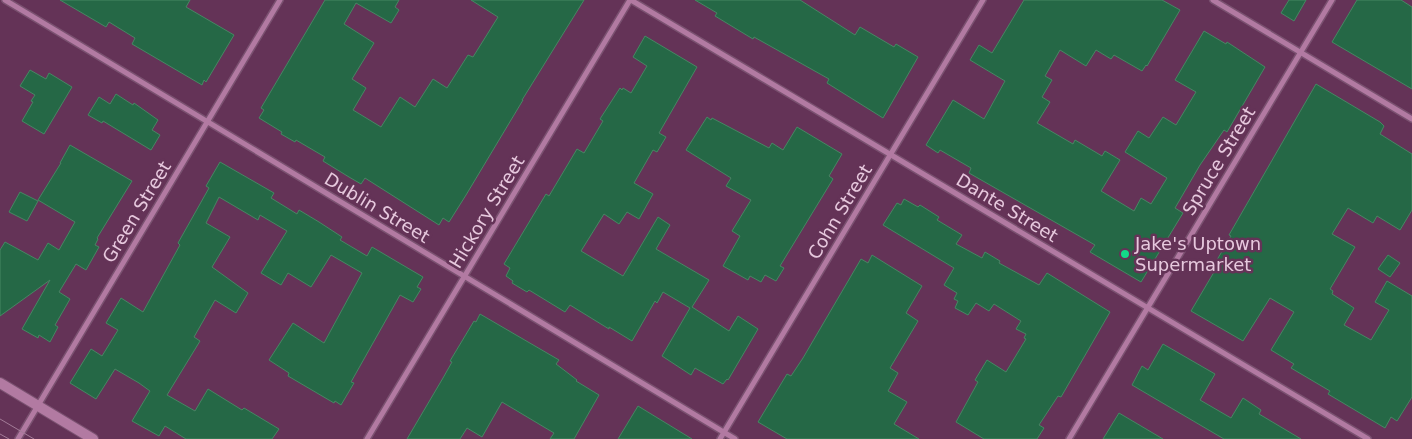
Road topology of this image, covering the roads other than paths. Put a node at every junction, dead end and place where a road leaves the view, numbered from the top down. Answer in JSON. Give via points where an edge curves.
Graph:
{"nodes":[{"id":1,"x":5,"y":0,"type":"edge"},
{"id":2,"x":280,"y":0,"type":"edge"},
{"id":3,"x":630,"y":0,"type":"edge"},
{"id":4,"x":983,"y":0,"type":"edge"},
{"id":5,"x":1213,"y":0,"type":"edge"},
{"id":6,"x":1332,"y":0,"type":"edge"},
{"id":7,"x":1300,"y":52,"type":"junction"},
{"id":8,"x":1412,"y":119,"type":"edge"},
{"id":9,"x":207,"y":122,"type":"junction"},
{"id":10,"x":891,"y":154,"type":"junction"},
{"id":11,"x":464,"y":276,"type":"junction"},
{"id":12,"x":1148,"y":308,"type":"junction"},
{"id":13,"x":0,"y":383,"type":"edge"},
{"id":14,"x":37,"y":406,"type":"junction"},
{"id":15,"x":724,"y":432,"type":"junction"},
{"id":16,"x":18,"y":439,"type":"edge"},
{"id":17,"x":93,"y":439,"type":"edge"},
{"id":18,"x":367,"y":439,"type":"edge"},
{"id":19,"x":720,"y":439,"type":"edge"},
{"id":20,"x":735,"y":439,"type":"edge"},
{"id":21,"x":1069,"y":439,"type":"edge"},
{"id":22,"x":1368,"y":439,"type":"edge"}],
"edges":[{"from":1,"to":9,"type":"street","name":"Dublin Street"},
{"from":2,"to":9,"type":"street","name":"Green Street"},
{"from":3,"to":10,"type":"street","name":"Dante Street"},
{"from":3,"to":11,"type":"street","name":"Hickory Street"},
{"from":4,"to":10,"type":"street","name":"Cohn Street"},
{"from":5,"to":7,"type":"street"},
{"from":6,"to":7,"type":"street","name":"Spruce Street"},
{"from":7,"to":8,"type":"street"},
{"from":7,"to":12,"type":"street","name":"Spruce Street"},
{"from":9,"to":11,"type":"street","name":"Dublin Street"},
{"from":9,"to":14,"type":"street","name":"Green Street"},
{"from":10,"to":12,"type":"street","name":"Dante Street"},
{"from":10,"to":15,"type":"street","name":"Cohn Street"},
{"from":11,"to":15,"type":"street","name":"Dublin Street"},
{"from":11,"to":18,"type":"street","name":"Hickory Street"},
{"from":12,"to":21,"type":"street","name":"Spruce Street"},
{"from":12,"to":22,"type":"street","name":"Dante Street"},
{"from":13,"to":14,"type":"main road"},
{"from":14,"to":16,"type":"street","name":"Green Street"},
{"from":14,"to":17,"type":"main road"},
{"from":15,"to":19,"type":"street","name":"Cohn Street"},
{"from":15,"to":20,"type":"street","name":"Dublin Street"}]}
